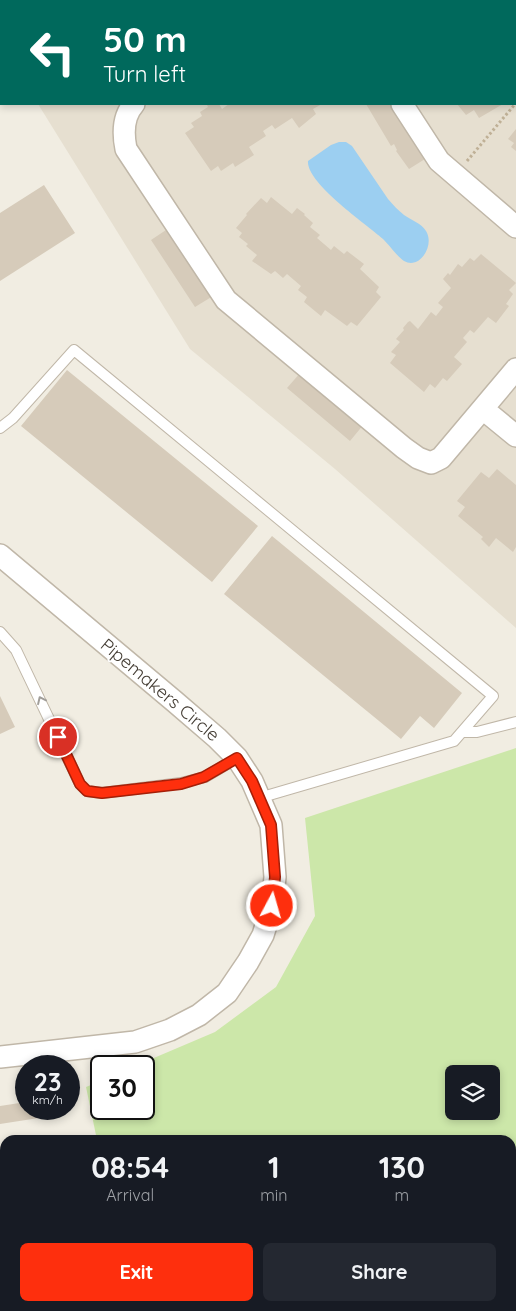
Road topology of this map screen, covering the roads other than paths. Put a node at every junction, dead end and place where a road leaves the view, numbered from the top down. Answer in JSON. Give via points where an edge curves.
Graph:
{"nodes":[{"id":1,"x":133,"y":105,"type":"edge"},
{"id":2,"x":403,"y":105,"type":"edge"},
{"id":3,"x":516,"y":227,"type":"edge"},
{"id":4,"x":516,"y":369,"type":"edge"},
{"id":5,"x":483,"y":408,"type":"junction"},
{"id":6,"x":0,"y":428,"type":"edge"},
{"id":7,"x":516,"y":436,"type":"edge"},
{"id":8,"x":0,"y":556,"type":"edge"},
{"id":9,"x":0,"y":632,"type":"edge"},
{"id":10,"x":516,"y":722,"type":"edge"},
{"id":11,"x":462,"y":732,"type":"junction"},
{"id":12,"x":237,"y":758,"type":"junction"},
{"id":13,"x":259,"y":798,"type":"junction"},
{"id":14,"x":0,"y":1057,"type":"edge"}],
"edges":[{"from":1,"to":5,"type":"street","via":[[125,122],[126,149],[226,300],[418,458],[431,463],[441,458]]},
{"from":2,"to":3,"type":"street","via":[[439,161]]},
{"from":4,"to":5,"type":"street"},
{"from":5,"to":7,"type":"street"},
{"from":6,"to":11,"type":"lane","via":[[13,418],[74,350],[493,696]]},
{"from":8,"to":12,"type":"street","name":"Pipemakers Circle","via":[[174,701]]},
{"from":12,"to":9,"type":"lane","one_way":true,"via":[[204,777],[181,784],[102,793],[87,791],[80,784],[21,659]]},
{"from":10,"to":11,"type":"lane","via":[[477,732]]},
{"from":11,"to":13,"type":"lane","via":[[454,741]]},
{"from":12,"to":13,"type":"street","name":"Pipemakers Circle"},
{"from":13,"to":14,"type":"street","name":"Pipemakers Circle","via":[[271,825],[275,877],[272,906],[263,935],[227,993],[199,1015],[170,1030],[135,1042]]}]}
